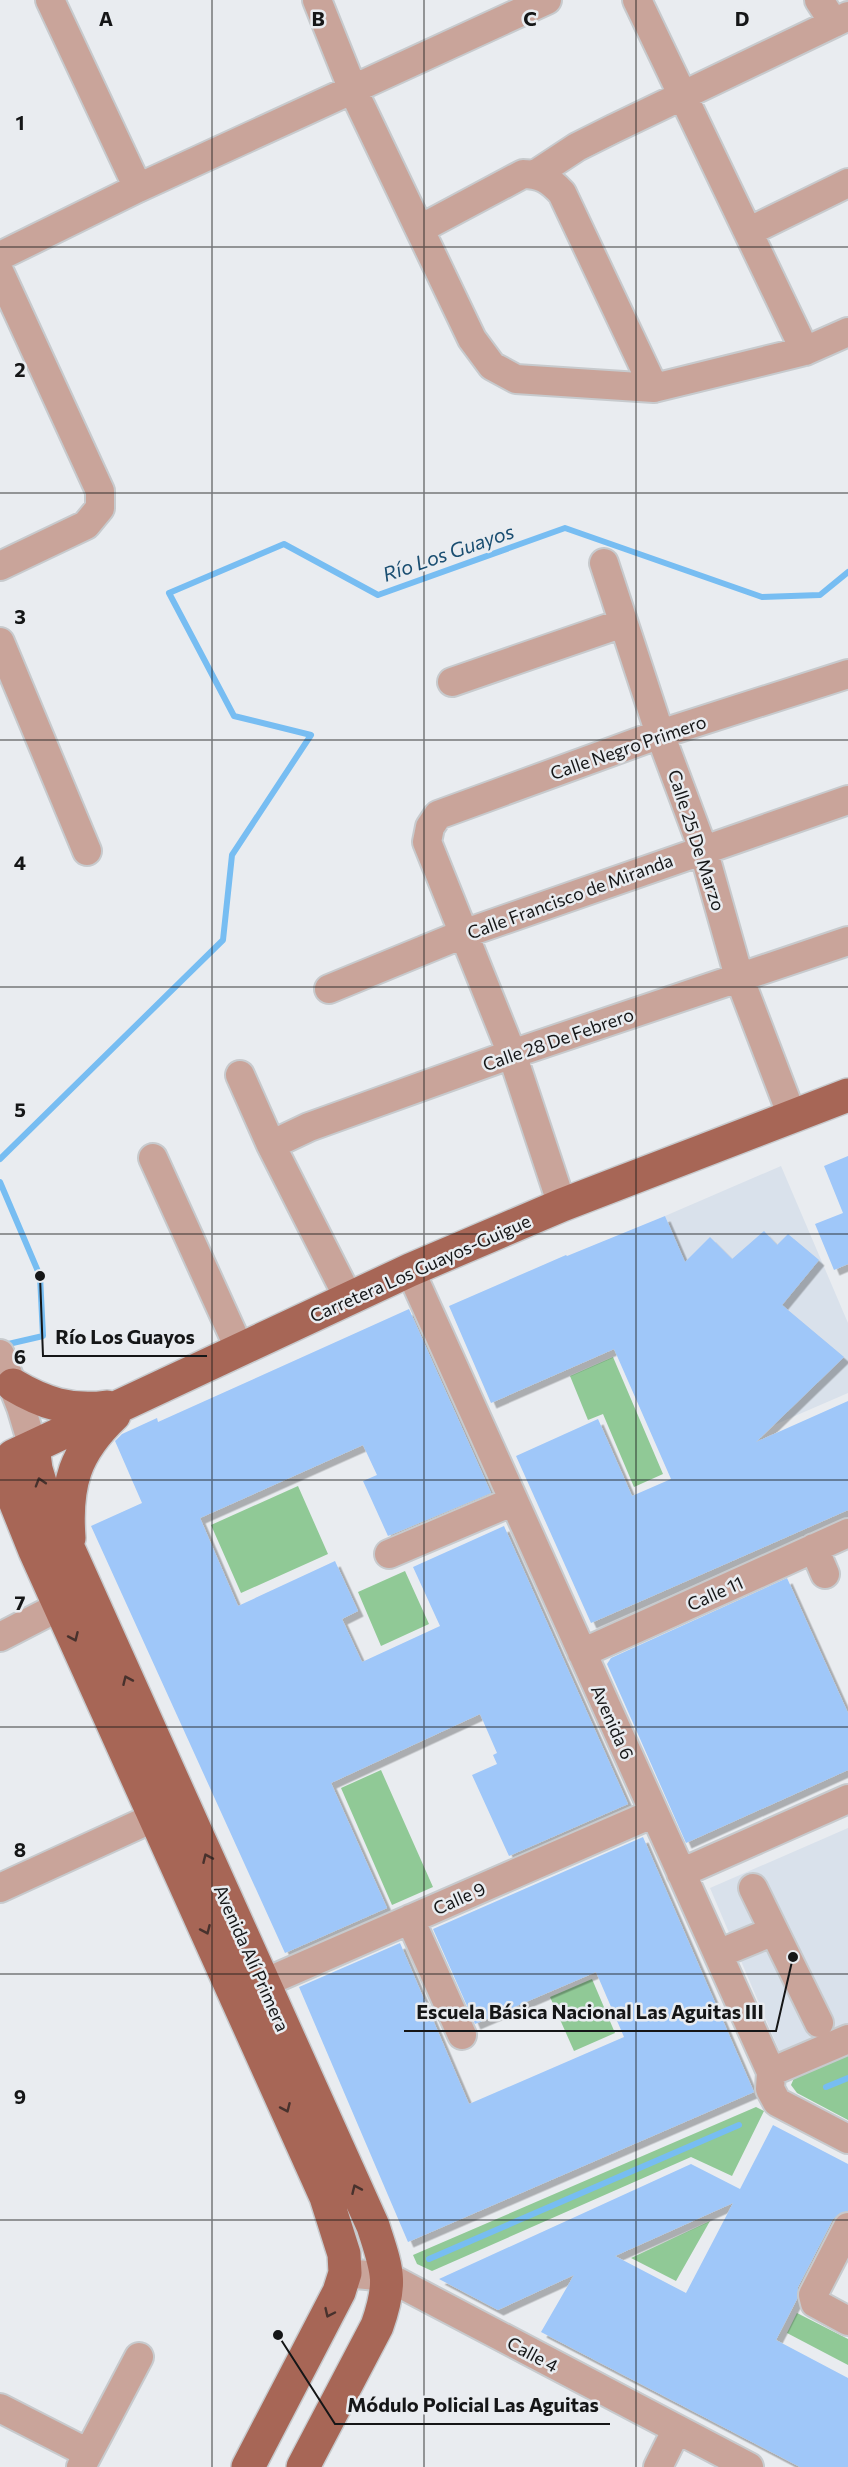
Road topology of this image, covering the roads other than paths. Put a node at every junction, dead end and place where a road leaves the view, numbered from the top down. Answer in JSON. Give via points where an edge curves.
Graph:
{"nodes":[{"id":1,"x":50,"y":0,"type":"edge"},
{"id":2,"x":317,"y":0,"type":"edge"},
{"id":3,"x":547,"y":0,"type":"edge"},
{"id":4,"x":637,"y":0,"type":"edge"},
{"id":5,"x":834,"y":13,"type":"edge"},
{"id":6,"x":353,"y":90,"type":"junction"},
{"id":7,"x":682,"y":95,"type":"junction"},
{"id":8,"x":536,"y":174,"type":"junction"},
{"id":9,"x":848,"y":183,"type":"edge"},
{"id":10,"x":138,"y":188,"type":"junction"},
{"id":11,"x":420,"y":229,"type":"junction"},
{"id":12,"x":748,"y":232,"type":"junction"},
{"id":13,"x":0,"y":256,"type":"edge"},
{"id":14,"x":0,"y":273,"type":"edge"},
{"id":15,"x":848,"y":332,"type":"edge"},
{"id":16,"x":805,"y":351,"type":"junction"},
{"id":17,"x":654,"y":388,"type":"junction"},
{"id":18,"x":604,"y":563,"type":"dead end"},
{"id":19,"x":0,"y":566,"type":"edge"},
{"id":20,"x":623,"y":623,"type":"junction"},
{"id":21,"x":0,"y":642,"type":"edge"},
{"id":22,"x":848,"y":674,"type":"edge"},
{"id":23,"x":452,"y":682,"type":"dead end"},
{"id":24,"x":660,"y":734,"type":"junction"},
{"id":25,"x":848,"y":800,"type":"edge"},
{"id":26,"x":704,"y":849,"type":"junction"},
{"id":27,"x":87,"y":851,"type":"dead end"},
{"id":28,"x":463,"y":934,"type":"junction"},
{"id":29,"x":848,"y":941,"type":"edge"},
{"id":30,"x":739,"y":977,"type":"junction"},
{"id":31,"x":329,"y":989,"type":"dead end"},
{"id":32,"x":512,"y":1054,"type":"junction"},
{"id":33,"x":240,"y":1076,"type":"dead end"},
{"id":34,"x":848,"y":1095,"type":"edge"},
{"id":35,"x":792,"y":1116,"type":"junction"},
{"id":36,"x":271,"y":1145,"type":"junction"},
{"id":37,"x":153,"y":1158,"type":"dead end"},
{"id":38,"x":562,"y":1205,"type":"junction"},
{"id":39,"x":410,"y":1270,"type":"junction"},
{"id":40,"x":350,"y":1299,"type":"junction"},
{"id":41,"x":240,"y":1350,"type":"junction"},
{"id":42,"x":7,"y":1369,"type":"edge"},
{"id":43,"x":126,"y":1403,"type":"junction"},
{"id":44,"x":33,"y":1447,"type":"junction"},
{"id":45,"x":0,"y":1463,"type":"edge"},
{"id":46,"x":514,"y":1501,"type":"junction"},
{"id":47,"x":0,"y":1515,"type":"edge"},
{"id":48,"x":848,"y":1533,"type":"edge"},
{"id":49,"x":814,"y":1548,"type":"junction"},
{"id":50,"x":35,"y":1551,"type":"junction"},
{"id":51,"x":389,"y":1554,"type":"dead end"},
{"id":52,"x":72,"y":1555,"type":"junction"},
{"id":53,"x":825,"y":1574,"type":"dead end"},
{"id":54,"x":60,"y":1606,"type":"junction"},
{"id":55,"x":0,"y":1637,"type":"edge"},
{"id":56,"x":582,"y":1653,"type":"junction"},
{"id":57,"x":848,"y":1799,"type":"edge"},
{"id":58,"x":654,"y":1813,"type":"junction"},
{"id":59,"x":155,"y":1817,"type":"junction"},
{"id":60,"x":681,"y":1874,"type":"junction"},
{"id":61,"x":0,"y":1888,"type":"edge"},
{"id":62,"x":753,"y":1888,"type":"dead end"},
{"id":63,"x":410,"y":1919,"type":"junction"},
{"id":64,"x":774,"y":1930,"type":"junction"},
{"id":65,"x":718,"y":1954,"type":"junction"},
{"id":66,"x":264,"y":1983,"type":"junction"},
{"id":67,"x":819,"y":2023,"type":"dead end"},
{"id":68,"x":462,"y":2035,"type":"dead end"},
{"id":69,"x":848,"y":2039,"type":"edge"},
{"id":70,"x":771,"y":2072,"type":"junction"},
{"id":71,"x":848,"y":2139,"type":"edge"},
{"id":72,"x":848,"y":2227,"type":"edge"},
{"id":73,"x":345,"y":2273,"type":"junction"},
{"id":74,"x":388,"y":2277,"type":"junction"},
{"id":75,"x":848,"y":2321,"type":"edge"},
{"id":76,"x":139,"y":2357,"type":"dead end"},
{"id":77,"x":0,"y":2408,"type":"edge"},
{"id":78,"x":677,"y":2429,"type":"junction"},
{"id":79,"x":85,"y":2460,"type":"edge"},
{"id":80,"x":248,"y":2467,"type":"edge"},
{"id":81,"x":303,"y":2467,"type":"edge"},
{"id":82,"x":658,"y":2467,"type":"edge"},
{"id":83,"x":749,"y":2467,"type":"edge"}],
"edges":[{"from":1,"to":10,"type":"street"},
{"from":2,"to":6,"type":"street"},
{"from":3,"to":6,"type":"street"},
{"from":4,"to":7,"type":"street"},
{"from":5,"to":7,"type":"street"},
{"from":6,"to":10,"type":"street"},
{"from":6,"to":11,"type":"street"},
{"from":7,"to":8,"type":"street","via":[[577,147]]},
{"from":7,"to":12,"type":"street"},
{"from":8,"to":11,"type":"street","via":[[523,174]]},
{"from":8,"to":17,"type":"street","via":[[550,180],[562,193]]},
{"from":9,"to":12,"type":"street"},
{"from":10,"to":13,"type":"street"},
{"from":11,"to":17,"type":"street","via":[[472,339],[492,366],[516,380]]},
{"from":12,"to":16,"type":"street"},
{"from":14,"to":19,"type":"street","via":[[100,491],[100,508],[86,525]]},
{"from":15,"to":16,"type":"street"},
{"from":16,"to":17,"type":"street"},
{"from":18,"to":20,"type":"street","name":"Calle 25 De Marzo"},
{"from":20,"to":23,"type":"street"},
{"from":20,"to":24,"type":"street","name":"Calle 25 De Marzo"},
{"from":21,"to":27,"type":"street"},
{"from":22,"to":24,"type":"street","name":"Calle Negro Primero"},
{"from":24,"to":26,"type":"street","name":"Calle 25 De Marzo"},
{"from":24,"to":28,"type":"street","name":"Calle Negro Primero","via":[[438,815],[427,842]]},
{"from":25,"to":26,"type":"street","name":"Calle Francisco de Miranda"},
{"from":26,"to":28,"type":"street","name":"Calle Francisco de Miranda"},
{"from":26,"to":30,"type":"street","name":"Calle 25 De Marzo"},
{"from":28,"to":31,"type":"street","name":"Calle Francisco de Miranda"},
{"from":28,"to":32,"type":"street"},
{"from":29,"to":30,"type":"street","name":"Calle 28 De Febrero"},
{"from":30,"to":32,"type":"street","name":"Calle 28 De Febrero"},
{"from":30,"to":35,"type":"street","name":"Calle 25 De Marzo"},
{"from":32,"to":36,"type":"street","name":"Calle 28 De Febrero","via":[[309,1127]]},
{"from":32,"to":38,"type":"street"},
{"from":33,"to":36,"type":"street"},
{"from":34,"to":35,"type":"main road","name":"Carretera Los Guayos-Guigue"},
{"from":35,"to":38,"type":"main road","name":"Carretera Los Guayos-Guigue"},
{"from":36,"to":40,"type":"street"},
{"from":37,"to":41,"type":"street"},
{"from":38,"to":39,"type":"main road","name":"Carretera Los Guayos-Guigue"},
{"from":39,"to":40,"type":"main road","name":"Carretera Los Guayos-Guigue"},
{"from":39,"to":46,"type":"street","name":"Avenida 6","via":[[493,1437]]},
{"from":40,"to":41,"type":"main road","name":"Carretera Los Guayos-Guigue"},
{"from":41,"to":43,"type":"main road","name":"Carretera Los Guayos-Guigue"},
{"from":42,"to":43,"type":"main road","via":[[60,1407],[82,1410]]},
{"from":42,"to":44,"type":"street"},
{"from":43,"to":44,"type":"main road","name":"Carretera Los Guayos-Guigue"},
{"from":43,"to":52,"type":"main road","via":[[88,1442],[76,1465],[67,1517]]},
{"from":44,"to":45,"type":"main road","name":"Carretera Los Guayos-Guigue"},
{"from":52,"to":44,"type":"main road","name":"Avenida Alí Primera","one_way":true,"via":[[43,1492]]},
{"from":45,"to":50,"type":"main road","name":"Avenida Alí Primera"},
{"from":46,"to":51,"type":"street"},
{"from":46,"to":56,"type":"street","name":"Avenida 6"},
{"from":47,"to":50,"type":"main road","via":[[22,1533]]},
{"from":48,"to":49,"type":"street","name":"Calle 11"},
{"from":49,"to":53,"type":"street"},
{"from":49,"to":56,"type":"street","name":"Calle 11"},
{"from":50,"to":54,"type":"main road","name":"Avenida Alí Primera"},
{"from":66,"to":52,"type":"main road","name":"Avenida Alí Primera","one_way":true},
{"from":54,"to":55,"type":"street"},
{"from":54,"to":59,"type":"main road","name":"Avenida Alí Primera","one_way":true},
{"from":56,"to":58,"type":"street","name":"Avenida 6"},
{"from":57,"to":60,"type":"street"},
{"from":58,"to":60,"type":"street","name":"Avenida 6"},
{"from":58,"to":63,"type":"street","name":"Calle 9","via":[[454,1888]]},
{"from":59,"to":61,"type":"street"},
{"from":59,"to":73,"type":"main road","name":"Avenida Alí Primera","one_way":true,"via":[[326,2197],[344,2254]]},
{"from":60,"to":65,"type":"street","name":"Avenida 6"},
{"from":62,"to":64,"type":"street"},
{"from":63,"to":66,"type":"street","name":"Calle 9"},
{"from":63,"to":68,"type":"street"},
{"from":64,"to":65,"type":"street"},
{"from":64,"to":67,"type":"street"},
{"from":65,"to":70,"type":"street","name":"Avenida 6"},
{"from":74,"to":66,"type":"main road","name":"Avenida Alí Primera","one_way":true,"via":[[373,2226]]},
{"from":69,"to":70,"type":"street"},
{"from":70,"to":71,"type":"street","name":"Avenida 6","via":[[770,2089],[777,2103]]},
{"from":72,"to":75,"type":"street","via":[[813,2295],[815,2303]]},
{"from":73,"to":74,"type":"street","name":"Calle 4"},
{"from":73,"to":80,"type":"main road","one_way":true,"via":[[325,2322]]},
{"from":74,"to":78,"type":"street","name":"Calle 4"},
{"from":74,"to":81,"type":"main road","name":"Avenida Alí Primera","via":[[377,2326]]},
{"from":76,"to":79,"type":"street"},
{"from":77,"to":79,"type":"street"},
{"from":78,"to":82,"type":"street"},
{"from":78,"to":83,"type":"street","name":"Calle 4"}]}
